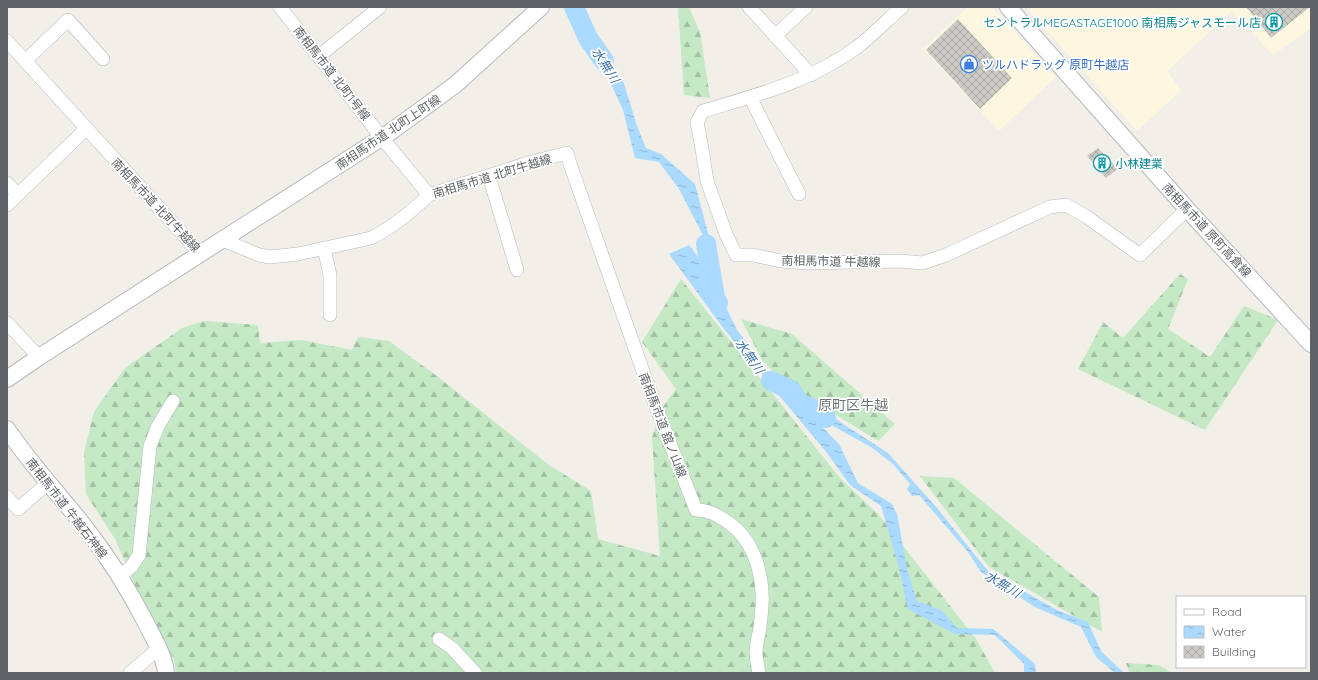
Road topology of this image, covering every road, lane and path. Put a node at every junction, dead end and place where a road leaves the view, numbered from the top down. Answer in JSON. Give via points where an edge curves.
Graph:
{"nodes":[{"id":1,"x":280,"y":7,"type":"edge"},
{"id":2,"x":380,"y":7,"type":"edge"},
{"id":3,"x":541,"y":7,"type":"edge"},
{"id":4,"x":749,"y":7,"type":"edge"},
{"id":5,"x":806,"y":7,"type":"edge"},
{"id":6,"x":902,"y":7,"type":"edge"},
{"id":7,"x":1008,"y":7,"type":"edge"},
{"id":8,"x":775,"y":36,"type":"junction"},
{"id":9,"x":7,"y":41,"type":"edge"},
{"id":10,"x":319,"y":56,"type":"junction"},
{"id":11,"x":103,"y":58,"type":"dead end"},
{"id":12,"x":25,"y":61,"type":"junction"},
{"id":13,"x":811,"y":75,"type":"junction"},
{"id":14,"x":750,"y":97,"type":"junction"},
{"id":15,"x":86,"y":129,"type":"junction"},
{"id":16,"x":382,"y":138,"type":"junction"},
{"id":17,"x":567,"y":153,"type":"joint"},
{"id":18,"x":489,"y":176,"type":"junction"},
{"id":19,"x":7,"y":183,"type":"edge"},
{"id":20,"x":18,"y":194,"type":"junction"},
{"id":21,"x":799,"y":194,"type":"dead end"},
{"id":22,"x":429,"y":195,"type":"junction"},
{"id":23,"x":7,"y":205,"type":"edge"},
{"id":24,"x":1187,"y":209,"type":"junction"},
{"id":25,"x":223,"y":240,"type":"junction"},
{"id":26,"x":324,"y":248,"type":"junction"},
{"id":27,"x":201,"y":254,"type":"junction"},
{"id":28,"x":517,"y":270,"type":"dead end"},
{"id":29,"x":330,"y":315,"type":"dead end"},
{"id":30,"x":7,"y":323,"type":"edge"},
{"id":31,"x":1311,"y":344,"type":"edge"},
{"id":32,"x":39,"y":357,"type":"junction"},
{"id":33,"x":7,"y":379,"type":"edge"},
{"id":34,"x":173,"y":400,"type":"dead end"},
{"id":35,"x":7,"y":429,"type":"edge"},
{"id":36,"x":48,"y":483,"type":"junction"},
{"id":37,"x":7,"y":498,"type":"edge"},
{"id":38,"x":119,"y":577,"type":"junction"},
{"id":39,"x":439,"y":639,"type":"dead end"},
{"id":40,"x":159,"y":648,"type":"junction"},
{"id":41,"x":130,"y":673,"type":"edge"},
{"id":42,"x":166,"y":673,"type":"edge"},
{"id":43,"x":475,"y":673,"type":"edge"},
{"id":44,"x":759,"y":673,"type":"edge"}],
"edges":[{"from":1,"to":10,"type":"street","name":"南相馬市道 北町1号線"},
{"from":2,"to":10,"type":"street"},
{"from":3,"to":16,"type":"street","name":"南相馬市道 北町上町線","via":[[455,85]]},
{"from":4,"to":8,"type":"street"},
{"from":5,"to":8,"type":"street"},
{"from":6,"to":13,"type":"street","name":"南相馬市道 牛越線","via":[[857,47]]},
{"from":7,"to":24,"type":"street","name":"南相馬市道 原町高倉線"},
{"from":8,"to":13,"type":"street"},
{"from":9,"to":12,"type":"street","name":"南相馬市道 北町牛越線"},
{"from":10,"to":16,"type":"street","name":"南相馬市道 北町1号線"},
{"from":11,"to":12,"type":"street","via":[[68,20]]},
{"from":12,"to":15,"type":"street","name":"南相馬市道 北町牛越線"},
{"from":13,"to":14,"type":"street","name":"南相馬市道 牛越線"},
{"from":14,"to":21,"type":"street"},
{"from":14,"to":24,"type":"street","name":"南相馬市道 牛越線","via":[[704,112],[697,122],[707,181],[736,255],[807,263],[922,263],[946,255],[1050,207],[1066,205],[1140,255]]},
{"from":15,"to":20,"type":"street"},
{"from":15,"to":27,"type":"street","name":"南相馬市道 北町牛越線"},
{"from":16,"to":22,"type":"street","name":"南相馬市道 北町1号線"},
{"from":16,"to":25,"type":"street","name":"南相馬市道 北町上町線"},
{"from":17,"to":18,"type":"street","name":"南相馬市道 北町牛越線"},
{"from":17,"to":44,"type":"street","name":"南相馬市道 舘ノ山線","via":[[651,394],[696,510],[705,510],[717,515],[733,526],[743,536],[753,553],[760,573],[762,594],[756,651]]},
{"from":18,"to":22,"type":"street","name":"南相馬市道 北町牛越線"},
{"from":18,"to":28,"type":"street"},
{"from":19,"to":20,"type":"street"},
{"from":20,"to":23,"type":"street"},
{"from":22,"to":26,"type":"street","name":"南相馬市道 北町牛越線","via":[[380,234]]},
{"from":24,"to":31,"type":"street","name":"南相馬市道 原町高倉線"},
{"from":25,"to":26,"type":"street","name":"南相馬市道 北町牛越線","via":[[270,257]]},
{"from":25,"to":27,"type":"street","name":"南相馬市道 北町牛越線"},
{"from":26,"to":29,"type":"street","via":[[330,275]]},
{"from":27,"to":32,"type":"street"},
{"from":30,"to":32,"type":"street"},
{"from":32,"to":33,"type":"street"},
{"from":34,"to":38,"type":"street","via":[[150,446],[140,555]]},
{"from":35,"to":36,"type":"street","name":"南相馬市道 牛越石神線"},
{"from":36,"to":37,"type":"street","via":[[18,509]]},
{"from":36,"to":38,"type":"street","name":"南相馬市道 牛越石神線","via":[[86,529]]},
{"from":38,"to":40,"type":"street","name":"南相馬市道 牛越石神線"},
{"from":39,"to":43,"type":"street","via":[[452,648]]},
{"from":40,"to":41,"type":"street"},
{"from":40,"to":42,"type":"street","name":"南相馬市道 牛越石神線"}]}
